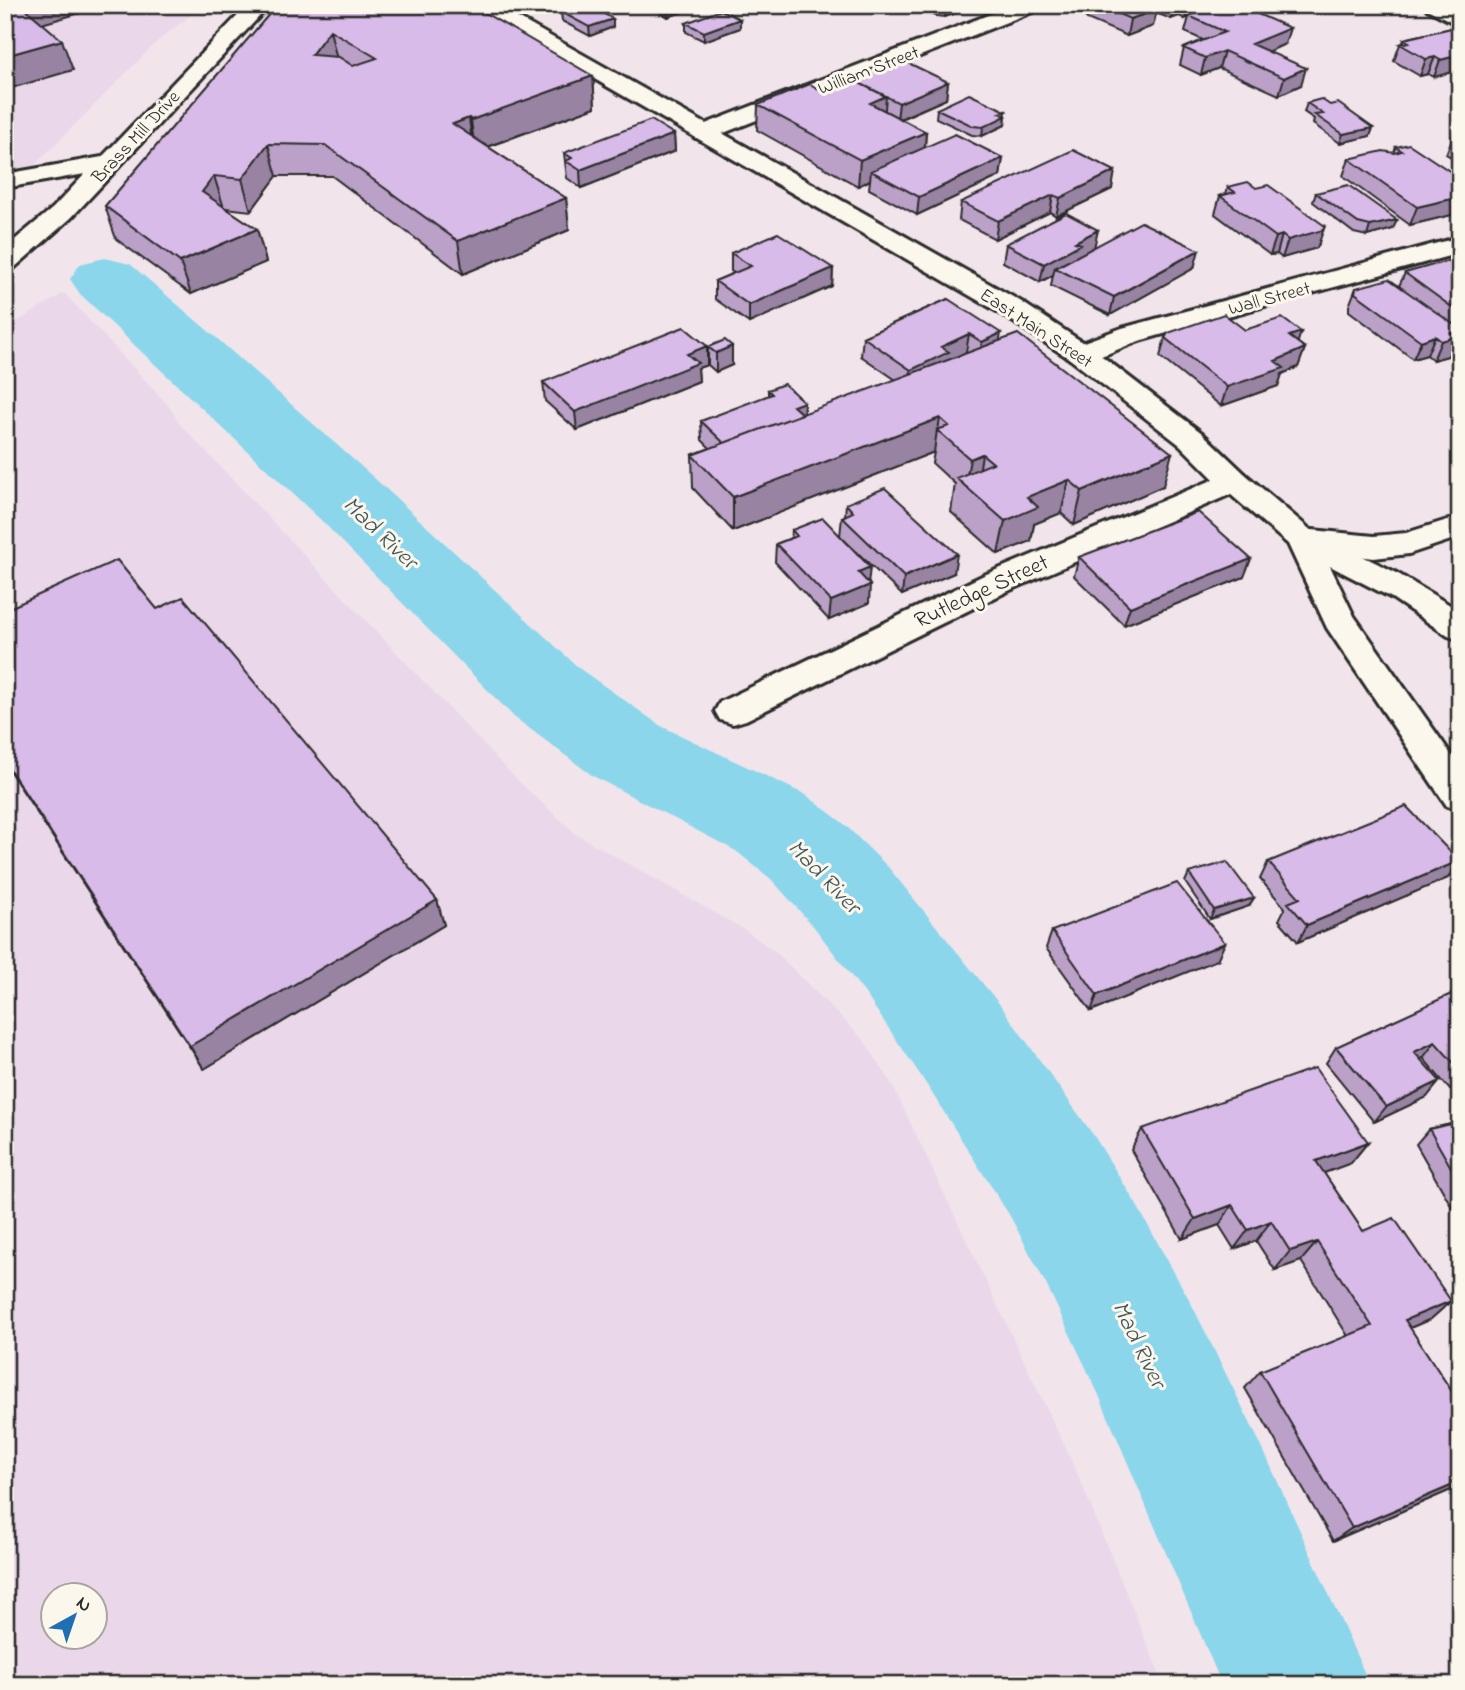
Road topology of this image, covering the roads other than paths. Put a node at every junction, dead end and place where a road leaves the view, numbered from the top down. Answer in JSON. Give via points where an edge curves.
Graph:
{"nodes":[{"id":1,"x":260,"y":5,"type":"edge"},
{"id":2,"x":480,"y":5,"type":"edge"},
{"id":3,"x":1033,"y":5,"type":"edge"},
{"id":4,"x":1434,"y":5,"type":"edge"},
{"id":5,"x":1460,"y":20,"type":"edge"},
{"id":6,"x":703,"y":132,"type":"junction"},
{"id":7,"x":110,"y":163,"type":"junction"},
{"id":8,"x":5,"y":181,"type":"edge"},
{"id":9,"x":1460,"y":245,"type":"edge"},
{"id":10,"x":5,"y":262,"type":"edge"},
{"id":11,"x":1080,"y":353,"type":"junction"},
{"id":12,"x":1234,"y":481,"type":"junction"},
{"id":13,"x":1460,"y":526,"type":"edge"},
{"id":14,"x":1302,"y":539,"type":"junction"},
{"id":15,"x":1460,"y":628,"type":"edge"},
{"id":16,"x":733,"y":710,"type":"dead end"},
{"id":17,"x":1460,"y":796,"type":"edge"}],
"edges":[{"from":1,"to":7,"type":"main road","name":"Brass Mill Drive"},
{"from":2,"to":6,"type":"main road","name":"East Main Street"},
{"from":3,"to":6,"type":"main road","name":"William Street"},
{"from":4,"to":5,"type":"main road"},
{"from":6,"to":11,"type":"main road","name":"East Main Street","via":[[989,295]]},
{"from":7,"to":8,"type":"main road"},
{"from":7,"to":10,"type":"main road","name":"Brass Mill Drive"},
{"from":9,"to":11,"type":"main road","name":"Wall Street","via":[[1132,334]]},
{"from":11,"to":12,"type":"main road","name":"East Main Street","via":[[1191,439]]},
{"from":12,"to":14,"type":"main road","name":"East Main Street"},
{"from":12,"to":16,"type":"main road","name":"Rutledge Street","via":[[996,583]]},
{"from":13,"to":14,"type":"main road","via":[[1409,543],[1374,547]]},
{"from":14,"to":15,"type":"main road","via":[[1424,601]]},
{"from":14,"to":17,"type":"main road","name":"East Main Street","via":[[1339,620]]}]}
